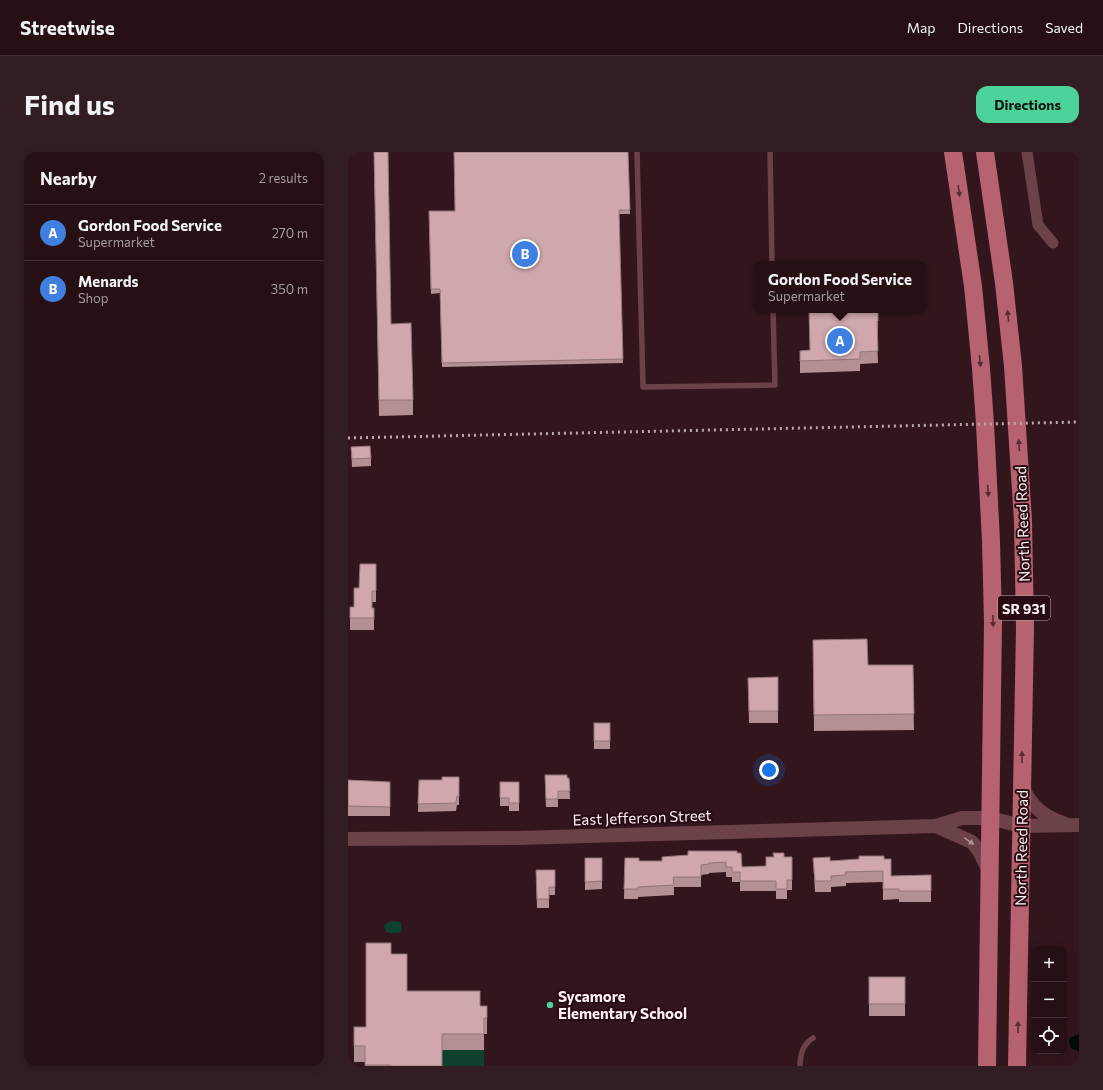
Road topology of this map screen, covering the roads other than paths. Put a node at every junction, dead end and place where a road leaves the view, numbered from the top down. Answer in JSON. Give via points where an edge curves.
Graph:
{"nodes":[{"id":1,"x":637,"y":152,"type":"edge"},
{"id":2,"x":770,"y":152,"type":"edge"},
{"id":3,"x":953,"y":152,"type":"edge"},
{"id":4,"x":985,"y":152,"type":"edge"},
{"id":5,"x":1027,"y":152,"type":"edge"},
{"id":6,"x":1053,"y":243,"type":"dead end"},
{"id":7,"x":772,"y":261,"type":"edge"},
{"id":8,"x":773,"y":313,"type":"edge"},
{"id":9,"x":1022,"y":786,"type":"junction"},
{"id":10,"x":990,"y":818,"type":"junction"},
{"id":11,"x":936,"y":826,"type":"junction"},
{"id":12,"x":1021,"y":826,"type":"junction"},
{"id":13,"x":1076,"y":826,"type":"edge"},
{"id":14,"x":348,"y":839,"type":"edge"},
{"id":15,"x":989,"y":871,"type":"junction"},
{"id":16,"x":813,"y":1038,"type":"dead end"},
{"id":17,"x":800,"y":1066,"type":"edge"},
{"id":18,"x":987,"y":1066,"type":"edge"},
{"id":19,"x":1017,"y":1066,"type":"edge"}],
"edges":[{"from":1,"to":8,"type":"lane","via":[[643,387],[775,385]]},
{"from":2,"to":7,"type":"lane"},
{"from":3,"to":10,"type":"main road","number":"SR 931","one_way":true,"via":[[973,286],[985,424],[993,622]]},
{"from":9,"to":4,"type":"main road","name":"North Reed Road","number":"SR 931","one_way":true,"via":[[1025,627],[1018,424],[1004,283]]},
{"from":5,"to":6,"type":"street","via":[[1038,225]]},
{"from":9,"to":12,"type":"main road","name":"North Reed Road","number":"SR 931"},
{"from":9,"to":13,"type":"street","name":"East Jefferson Street","via":[[1034,807],[1042,813]]},
{"from":10,"to":11,"type":"street","name":"East Jefferson Street","via":[[962,818]]},
{"from":10,"to":12,"type":"street","name":"East Jefferson Street"},
{"from":10,"to":15,"type":"main road","number":"SR 931"},
{"from":11,"to":14,"type":"street","name":"East Jefferson Street","via":[[517,838]]},
{"from":11,"to":15,"type":"street","name":"East Jefferson Street","one_way":true,"via":[[972,842]]},
{"from":12,"to":13,"type":"street","name":"East Jefferson Street"},
{"from":19,"to":12,"type":"main road","name":"North Reed Road","number":"SR 931","one_way":true},
{"from":15,"to":18,"type":"main road","number":"SR 931"},
{"from":16,"to":17,"type":"lane","via":[[804,1047]]}]}
